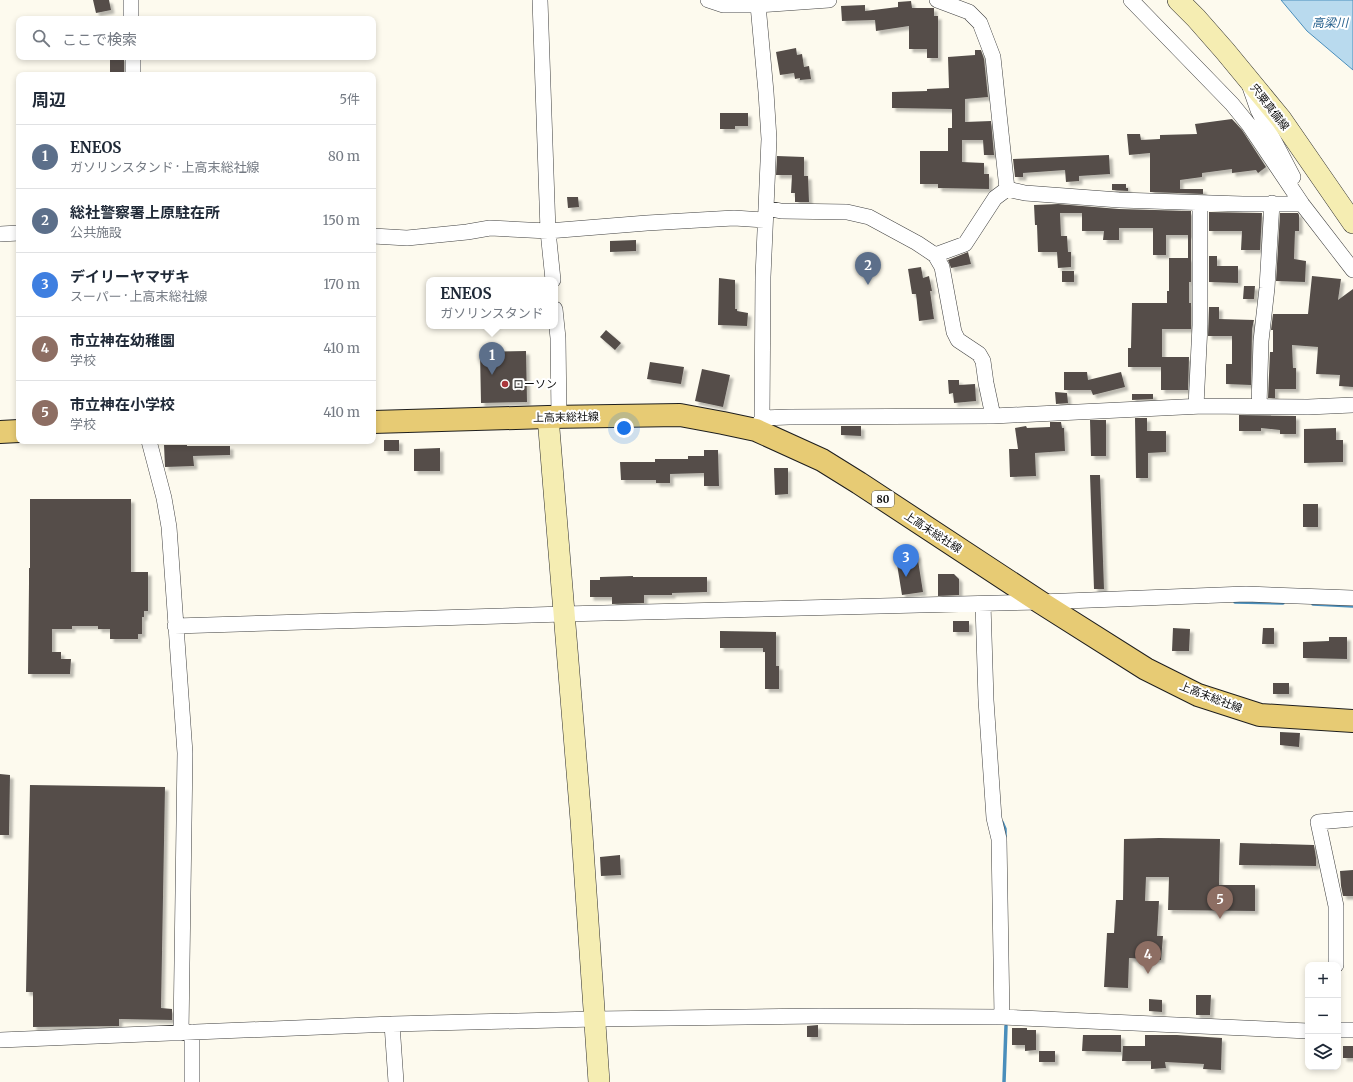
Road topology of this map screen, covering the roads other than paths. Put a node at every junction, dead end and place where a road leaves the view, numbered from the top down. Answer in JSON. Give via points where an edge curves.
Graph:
{"nodes":[{"id":1,"x":131,"y":0,"type":"edge"},
{"id":2,"x":540,"y":0,"type":"edge"},
{"id":3,"x":708,"y":0,"type":"edge"},
{"id":4,"x":829,"y":0,"type":"edge"},
{"id":5,"x":937,"y":0,"type":"edge"},
{"id":6,"x":1131,"y":0,"type":"edge"},
{"id":7,"x":1178,"y":0,"type":"edge"},
{"id":8,"x":758,"y":5,"type":"junction"},
{"id":9,"x":970,"y":6,"type":"edge"},
{"id":10,"x":131,"y":16,"type":"edge"},
{"id":11,"x":133,"y":60,"type":"edge"},
{"id":12,"x":134,"y":72,"type":"edge"},
{"id":13,"x":1246,"y":77,"type":"junction"},
{"id":14,"x":1007,"y":189,"type":"junction"},
{"id":15,"x":1200,"y":203,"type":"junction"},
{"id":16,"x":1272,"y":203,"type":"junction"},
{"id":17,"x":1302,"y":204,"type":"junction"},
{"id":18,"x":766,"y":214,"type":"junction"},
{"id":19,"x":1353,"y":223,"type":"edge"},
{"id":20,"x":548,"y":231,"type":"junction"},
{"id":21,"x":16,"y":233,"type":"edge"},
{"id":22,"x":0,"y":234,"type":"edge"},
{"id":23,"x":376,"y":236,"type":"edge"},
{"id":24,"x":935,"y":255,"type":"junction"},
{"id":25,"x":1353,"y":270,"type":"edge"},
{"id":26,"x":553,"y":277,"type":"edge"},
{"id":27,"x":557,"y":329,"type":"edge"},
{"id":28,"x":1353,"y":405,"type":"edge"},
{"id":29,"x":1196,"y":406,"type":"junction"},
{"id":30,"x":1259,"y":406,"type":"junction"},
{"id":31,"x":993,"y":416,"type":"junction"},
{"id":32,"x":554,"y":417,"type":"junction"},
{"id":33,"x":376,"y":422,"type":"edge"},
{"id":34,"x":759,"y":424,"type":"junction"},
{"id":35,"x":16,"y":431,"type":"edge"},
{"id":36,"x":0,"y":432,"type":"edge"},
{"id":37,"x":150,"y":444,"type":"edge"},
{"id":38,"x":1353,"y":598,"type":"edge"},
{"id":39,"x":1040,"y":602,"type":"junction"},
{"id":40,"x":983,"y":604,"type":"junction"},
{"id":41,"x":564,"y":614,"type":"junction"},
{"id":42,"x":175,"y":626,"type":"junction"},
{"id":43,"x":1353,"y":721,"type":"edge"},
{"id":44,"x":1353,"y":819,"type":"edge"},
{"id":45,"x":1336,"y":962,"type":"edge"},
{"id":46,"x":1002,"y":1017,"type":"junction"},
{"id":47,"x":595,"y":1019,"type":"junction"},
{"id":48,"x":392,"y":1024,"type":"junction"},
{"id":49,"x":1341,"y":1030,"type":"edge"},
{"id":50,"x":1353,"y":1030,"type":"edge"},
{"id":51,"x":1305,"y":1031,"type":"edge"},
{"id":52,"x":187,"y":1033,"type":"junction"},
{"id":53,"x":0,"y":1040,"type":"edge"},
{"id":54,"x":192,"y":1082,"type":"edge"},
{"id":55,"x":396,"y":1082,"type":"edge"},
{"id":56,"x":599,"y":1082,"type":"edge"}],
"edges":[{"from":1,"to":10,"type":"street"},
{"from":2,"to":20,"type":"street"},
{"from":3,"to":8,"type":"street","via":[[723,5]]},
{"from":4,"to":8,"type":"street"},
{"from":5,"to":9,"type":"street"},
{"from":6,"to":17,"type":"street","via":[[1237,109]]},
{"from":7,"to":13,"type":"street","name":"宍粟真備線"},
{"from":8,"to":18,"type":"street","via":[[769,139]]},
{"from":9,"to":14,"type":"street","via":[[980,23],[993,57]]},
{"from":11,"to":12,"type":"street"},
{"from":13,"to":17,"type":"street","via":[[1258,110],[1298,187]]},
{"from":13,"to":19,"type":"street","name":"宍粟真備線","via":[[1281,119]]},
{"from":14,"to":15,"type":"street","via":[[1057,196]]},
{"from":14,"to":24,"type":"street","via":[[995,198],[965,244]]},
{"from":15,"to":16,"type":"street"},
{"from":15,"to":29,"type":"street","via":[[1200,325]]},
{"from":16,"to":17,"type":"street"},
{"from":16,"to":30,"type":"street"},
{"from":17,"to":25,"type":"street"},
{"from":18,"to":20,"type":"street"},
{"from":18,"to":24,"type":"street","via":[[781,211],[847,212],[869,217]]},
{"from":18,"to":34,"type":"street"},
{"from":20,"to":23,"type":"street","via":[[490,228],[407,238]]},
{"from":20,"to":26,"type":"street"},
{"from":21,"to":22,"type":"street"},
{"from":24,"to":31,"type":"street","via":[[942,267],[954,332],[958,340],[979,354],[983,361]]},
{"from":27,"to":32,"type":"street"},
{"from":28,"to":30,"type":"street"},
{"from":29,"to":30,"type":"street"},
{"from":29,"to":31,"type":"street"},
{"from":31,"to":34,"type":"street","via":[[789,417]]},
{"from":32,"to":33,"type":"main road","name":"上高末総社線","number":"80"},
{"from":32,"to":34,"type":"main road","name":"上高末総社線","number":"80","via":[[680,415],[723,423]]},
{"from":32,"to":41,"type":"street"},
{"from":34,"to":39,"type":"main road","name":"上高末総社線","number":"80","via":[[866,487]]},
{"from":35,"to":36,"type":"main road"},
{"from":37,"to":42,"type":"street","via":[[169,527]]},
{"from":38,"to":39,"type":"street","via":[[1246,594]]},
{"from":39,"to":40,"type":"street"},
{"from":39,"to":43,"type":"main road","name":"上高末総社線","number":"80","via":[[1146,669],[1198,695],[1260,715]]},
{"from":40,"to":41,"type":"street"},
{"from":40,"to":46,"type":"street","via":[[994,818],[999,839]]},
{"from":41,"to":42,"type":"street"},
{"from":41,"to":47,"type":"street"},
{"from":42,"to":52,"type":"street","via":[[185,753]]},
{"from":44,"to":45,"type":"street","via":[[1318,822],[1336,906]]},
{"from":46,"to":47,"type":"street"},
{"from":46,"to":51,"type":"street"},
{"from":47,"to":48,"type":"street"},
{"from":47,"to":56,"type":"street"},
{"from":48,"to":52,"type":"street"},
{"from":48,"to":55,"type":"street"},
{"from":49,"to":50,"type":"street"},
{"from":52,"to":53,"type":"street"},
{"from":52,"to":54,"type":"street"}]}
